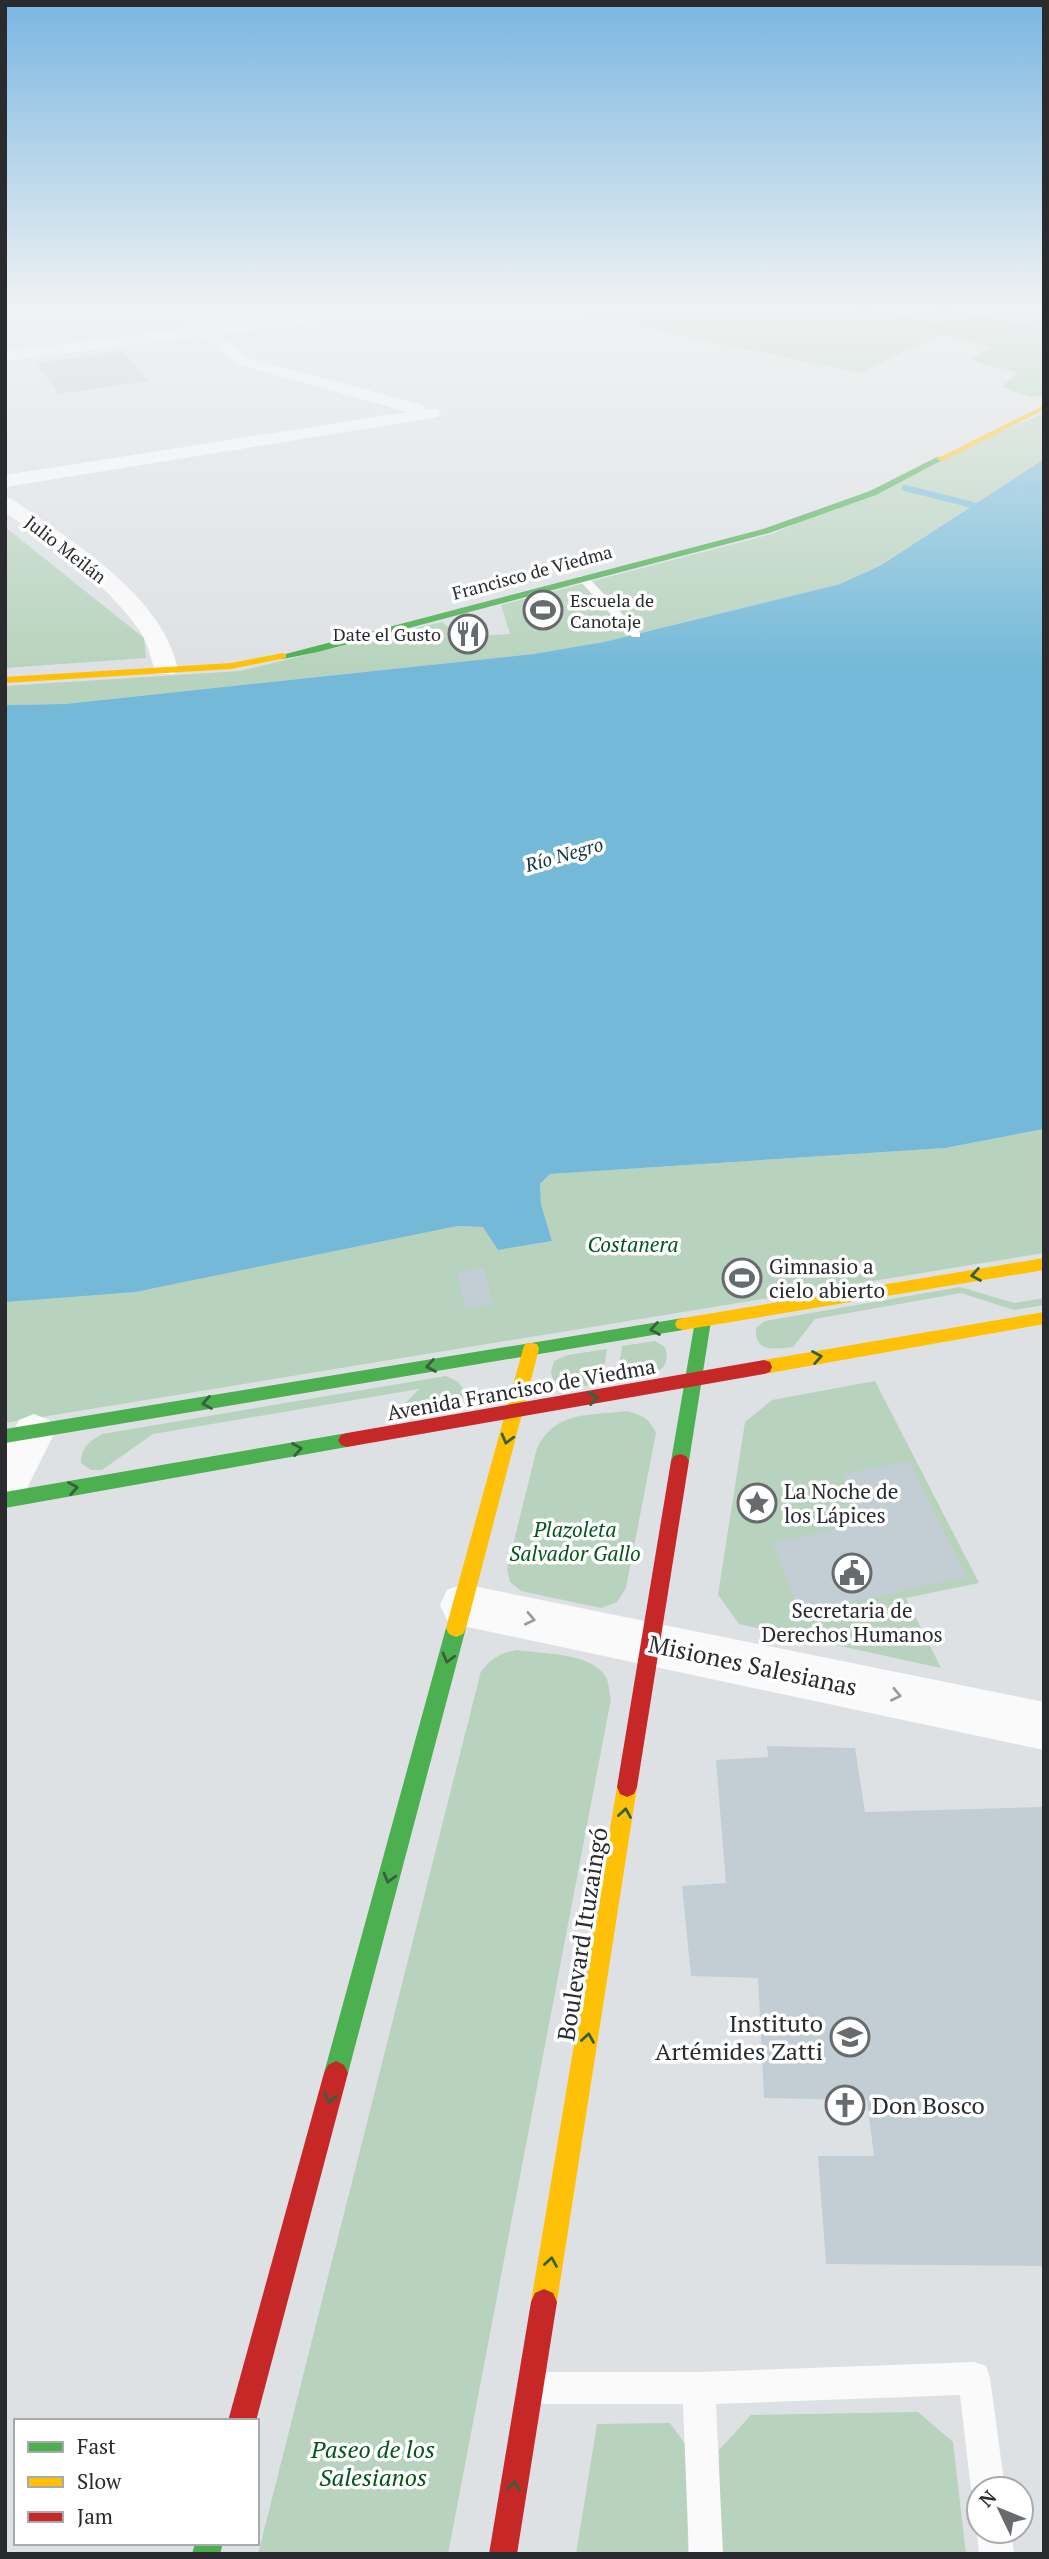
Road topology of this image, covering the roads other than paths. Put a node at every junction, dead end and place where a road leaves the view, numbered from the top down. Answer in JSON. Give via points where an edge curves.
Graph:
{"nodes":[{"id":1,"x":329,"y":429,"type":"edge"},
{"id":2,"x":999,"y":429,"type":"edge"},
{"id":3,"x":5,"y":481,"type":"edge"},
{"id":4,"x":5,"y":503,"type":"edge"},
{"id":5,"x":583,"y":578,"type":"junction"},
{"id":6,"x":636,"y":635,"type":"dead end"},
{"id":7,"x":166,"y":669,"type":"junction"},
{"id":8,"x":5,"y":680,"type":"edge"},
{"id":9,"x":1044,"y":1264,"type":"edge"},
{"id":10,"x":1044,"y":1318,"type":"edge"},
{"id":11,"x":703,"y":1321,"type":"junction"},
{"id":12,"x":531,"y":1349,"type":"junction"},
{"id":13,"x":694,"y":1379,"type":"junction"},
{"id":14,"x":515,"y":1412,"type":"junction"},
{"id":15,"x":20,"y":1434,"type":"edge"},
{"id":16,"x":5,"y":1489,"type":"edge"},
{"id":17,"x":5,"y":1500,"type":"edge"},
{"id":18,"x":463,"y":1605,"type":"junction"},
{"id":19,"x":652,"y":1644,"type":"junction"},
{"id":20,"x":1044,"y":1726,"type":"edge"},
{"id":21,"x":530,"y":2388,"type":"junction"},
{"id":22,"x":699,"y":2388,"type":"junction"},
{"id":23,"x":243,"y":2419,"type":"edge"},
{"id":24,"x":986,"y":2475,"type":"edge"},
{"id":25,"x":503,"y":2554,"type":"edge"},
{"id":26,"x":706,"y":2554,"type":"edge"}],
"edges":[{"from":1,"to":3,"type":"street"},
{"from":2,"to":5,"type":"main road","name":"Francisco de Viedma","via":[[850,503],[766,531]]},
{"from":4,"to":7,"type":"street","name":"Julio Meilán","via":[[102,573],[161,645]]},
{"from":5,"to":6,"type":"lane"},
{"from":5,"to":7,"type":"main road","name":"Francisco de Viedma","via":[[267,660]]},
{"from":7,"to":8,"type":"main road","name":"Francisco de Viedma"},
{"from":9,"to":11,"type":"main road","name":"Avenida Francisco de Viedma","one_way":true},
{"from":13,"to":10,"type":"main road","name":"Avenida Francisco de Viedma","one_way":true},
{"from":11,"to":12,"type":"main road","name":"Avenida Francisco de Viedma","one_way":true},
{"from":11,"to":13,"type":"main road","name":"Boulevard Ituzaingó"},
{"from":12,"to":14,"type":"main road"},
{"from":12,"to":15,"type":"main road","name":"Avenida Francisco de Viedma","one_way":true},
{"from":14,"to":13,"type":"main road","name":"Avenida Francisco de Viedma","one_way":true},
{"from":13,"to":19,"type":"main road","name":"Boulevard Ituzaingó"},
{"from":17,"to":14,"type":"main road","name":"Avenida Francisco de Viedma","one_way":true},
{"from":14,"to":18,"type":"main road","one_way":true},
{"from":15,"to":16,"type":"street"},
{"from":18,"to":19,"type":"street","name":"Misiones Salesianas","one_way":true},
{"from":18,"to":23,"type":"main road","one_way":true},
{"from":19,"to":20,"type":"street","name":"Misiones Salesianas","one_way":true},
{"from":21,"to":19,"type":"main road","name":"Boulevard Ituzaingó","one_way":true},
{"from":21,"to":22,"type":"lane"},
{"from":25,"to":21,"type":"main road","name":"Boulevard Ituzaingó","one_way":true},
{"from":22,"to":24,"type":"lane","via":[[974,2378]]},
{"from":22,"to":26,"type":"lane"}]}
